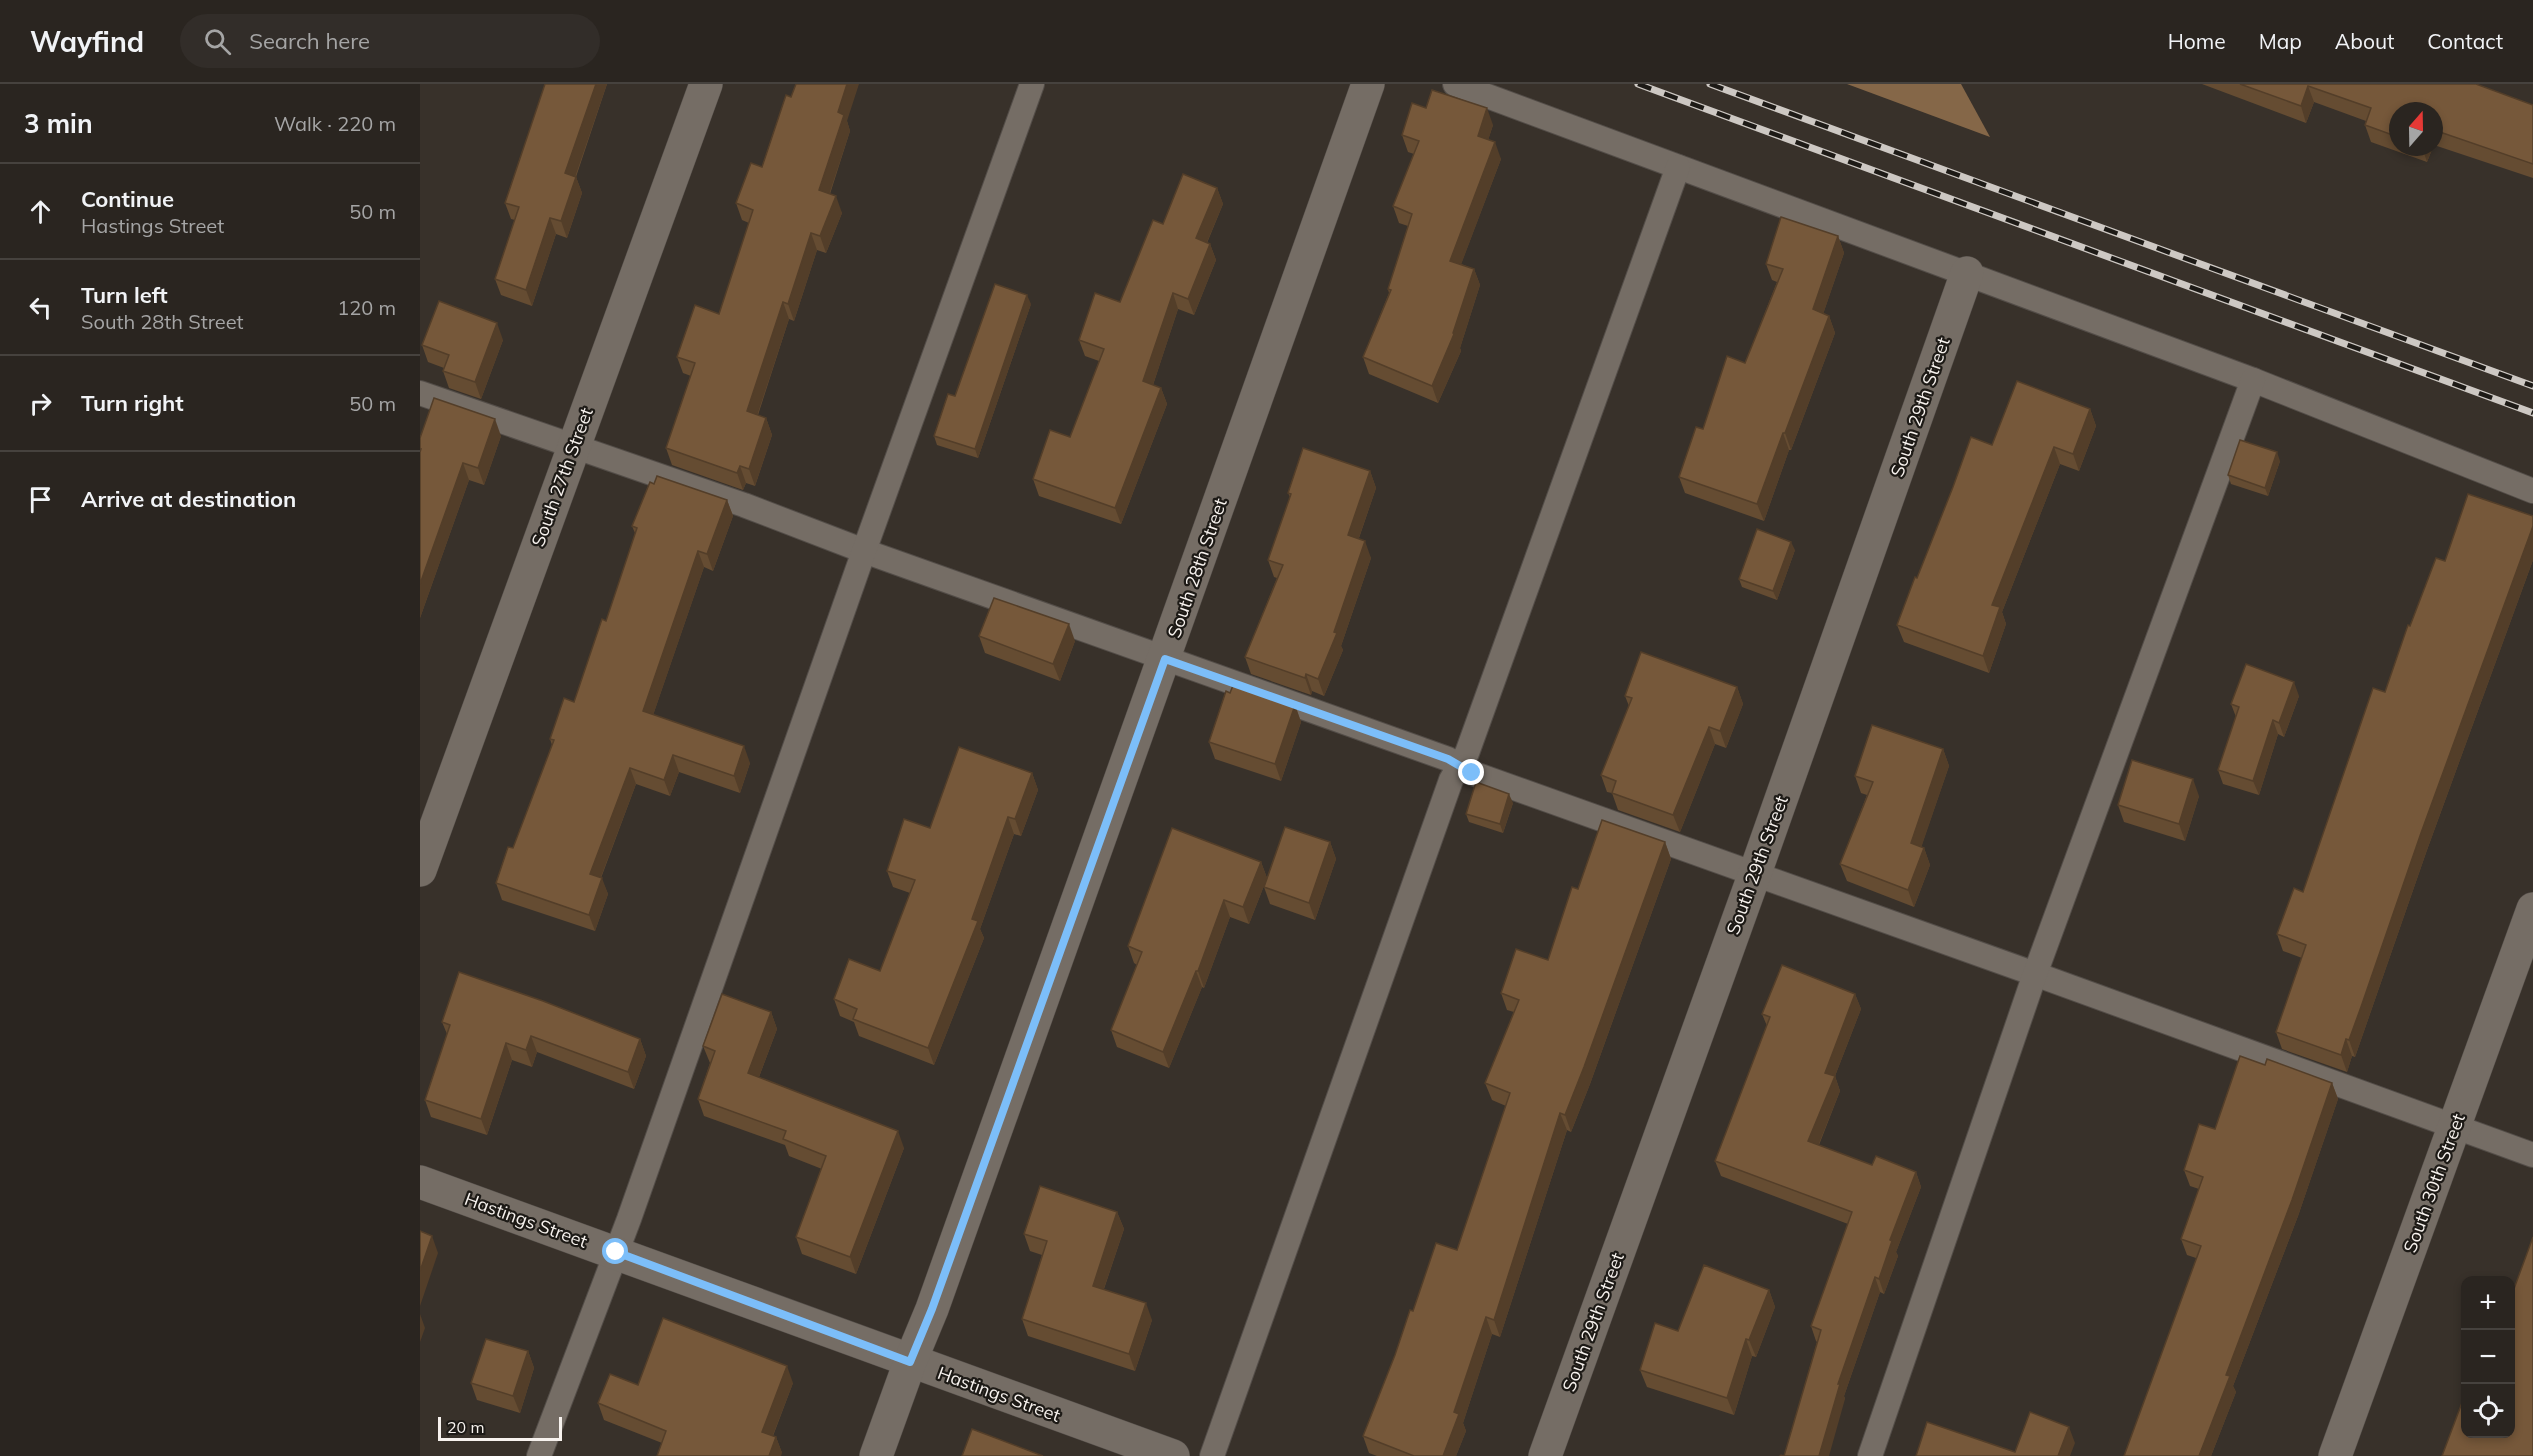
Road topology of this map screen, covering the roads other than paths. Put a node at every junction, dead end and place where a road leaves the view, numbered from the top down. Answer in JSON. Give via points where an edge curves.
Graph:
{"nodes":[{"id":1,"x":706,"y":84,"type":"edge"},
{"id":2,"x":1032,"y":84,"type":"edge"},
{"id":3,"x":1368,"y":84,"type":"edge"},
{"id":4,"x":1455,"y":84,"type":"edge"},
{"id":5,"x":1678,"y":167,"type":"junction"},
{"id":6,"x":1967,"y":273,"type":"junction"},
{"id":7,"x":2253,"y":380,"type":"junction"},
{"id":8,"x":420,"y":393,"type":"edge"},
{"id":9,"x":573,"y":446,"type":"junction"},
{"id":10,"x":2533,"y":491,"type":"edge"},
{"id":11,"x":864,"y":551,"type":"junction"},
{"id":12,"x":1165,"y":659,"type":"junction"},
{"id":13,"x":1460,"y":766,"type":"junction"},
{"id":14,"x":420,"y":870,"type":"edge"},
{"id":15,"x":1755,"y":873,"type":"junction"},
{"id":16,"x":2533,"y":909,"type":"edge"},
{"id":17,"x":2035,"y":974,"type":"junction"},
{"id":18,"x":2455,"y":1126,"type":"junction"},
{"id":19,"x":2533,"y":1155,"type":"edge"},
{"id":20,"x":420,"y":1182,"type":"edge"},
{"id":21,"x":616,"y":1252,"type":"junction"},
{"id":22,"x":910,"y":1362,"type":"junction"},
{"id":23,"x":539,"y":1456,"type":"edge"},
{"id":24,"x":876,"y":1456,"type":"edge"},
{"id":25,"x":1173,"y":1456,"type":"edge"},
{"id":26,"x":1212,"y":1456,"type":"edge"},
{"id":27,"x":1545,"y":1456,"type":"edge"},
{"id":28,"x":1870,"y":1456,"type":"edge"},
{"id":29,"x":2335,"y":1456,"type":"edge"}],
"edges":[{"from":1,"to":9,"type":"street","name":"South 27th Street"},
{"from":2,"to":11,"type":"lane"},
{"from":3,"to":12,"type":"street","name":"South 28th Street"},
{"from":4,"to":5,"type":"lane"},
{"from":5,"to":6,"type":"lane"},
{"from":5,"to":13,"type":"lane"},
{"from":6,"to":7,"type":"lane"},
{"from":6,"to":15,"type":"street","name":"South 29th Street"},
{"from":7,"to":10,"type":"lane"},
{"from":7,"to":17,"type":"lane"},
{"from":8,"to":9,"type":"lane"},
{"from":9,"to":11,"type":"lane"},
{"from":9,"to":14,"type":"street","name":"South 27th Street"},
{"from":11,"to":12,"type":"lane"},
{"from":11,"to":21,"type":"lane"},
{"from":12,"to":13,"type":"lane"},
{"from":12,"to":22,"type":"street","name":"South 28th Street"},
{"from":13,"to":15,"type":"lane"},
{"from":13,"to":26,"type":"lane","via":[[1443,802]]},
{"from":15,"to":17,"type":"lane"},
{"from":15,"to":27,"type":"street","name":"South 29th Street"},
{"from":16,"to":18,"type":"street","name":"South 30th Street"},
{"from":17,"to":18,"type":"lane"},
{"from":17,"to":28,"type":"lane"},
{"from":18,"to":19,"type":"lane"},
{"from":18,"to":29,"type":"street","name":"South 30th Street"},
{"from":20,"to":21,"type":"street","name":"Hastings Street"},
{"from":21,"to":22,"type":"street","name":"Hastings Street"},
{"from":21,"to":23,"type":"lane"},
{"from":22,"to":24,"type":"street","name":"South 28th Street"},
{"from":22,"to":25,"type":"street","name":"Hastings Street"}]}
